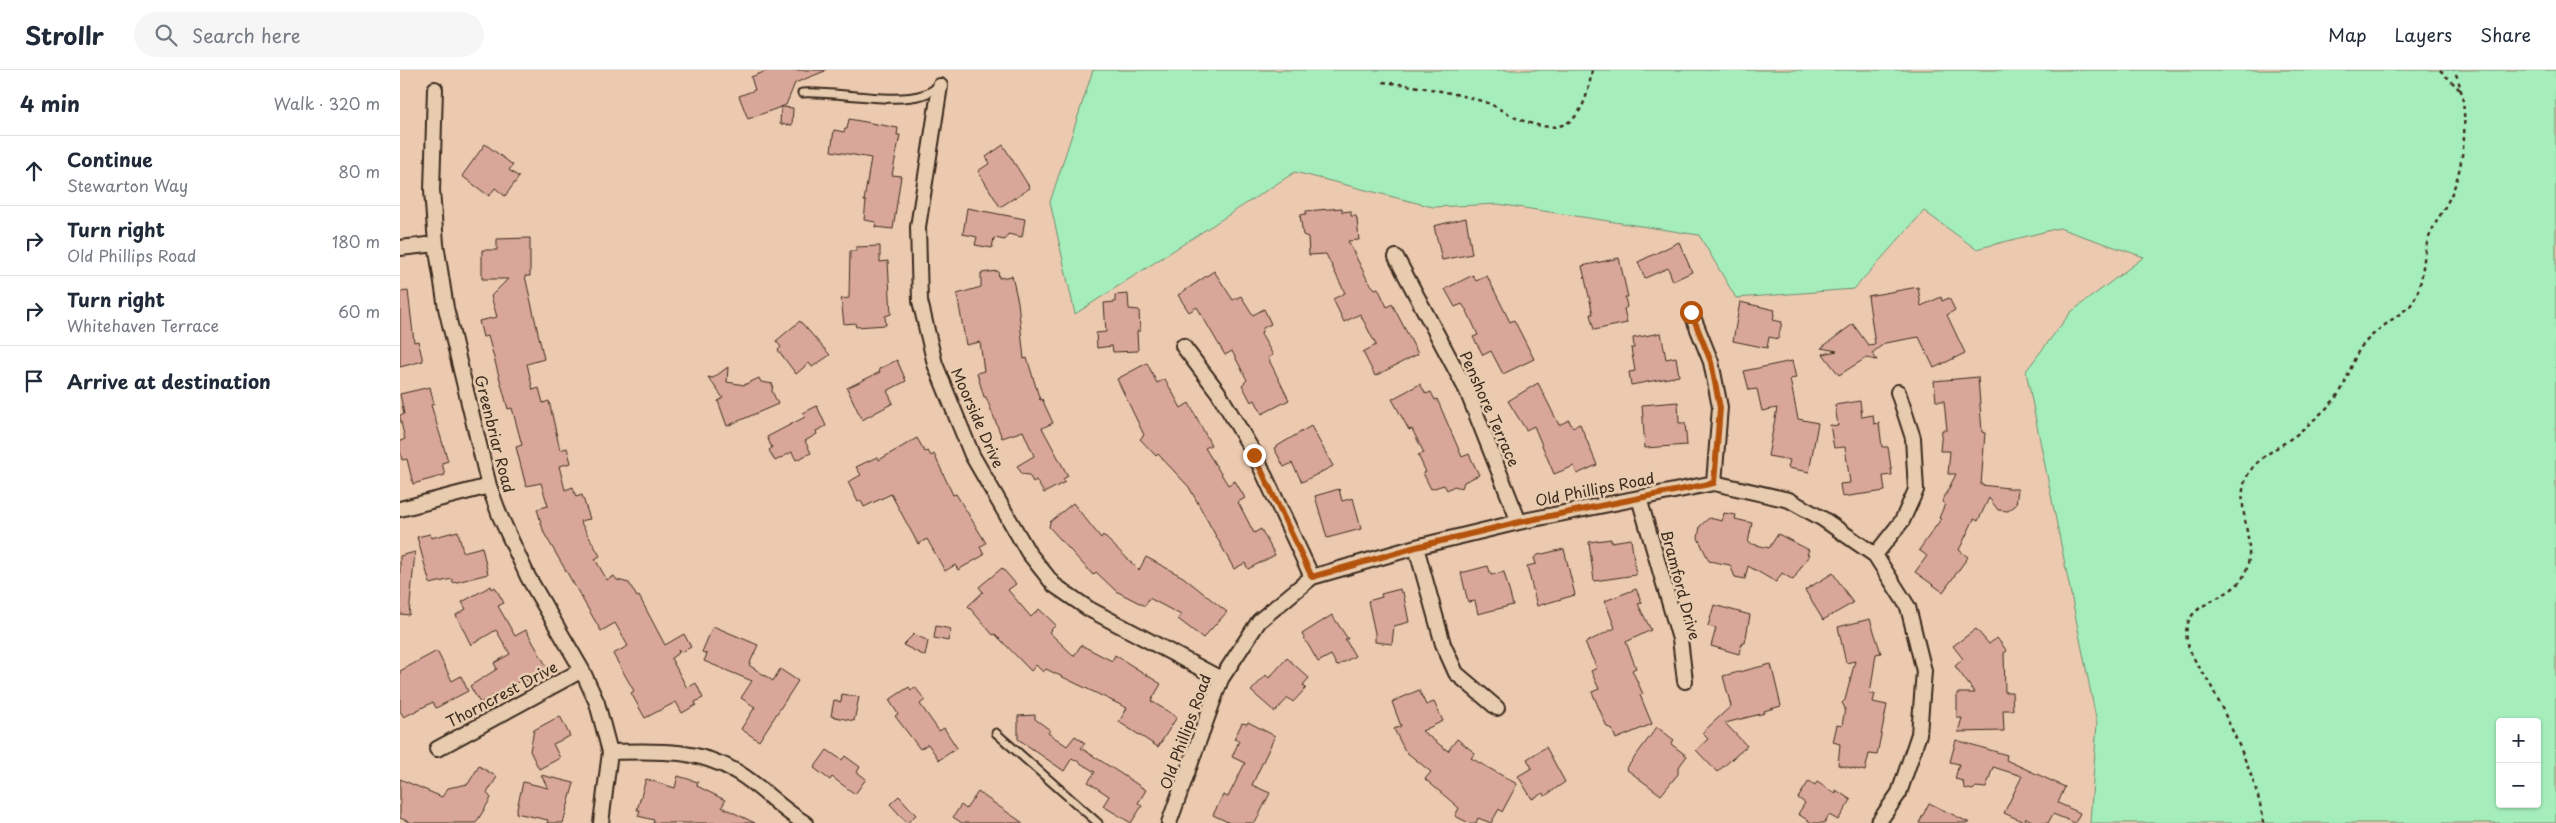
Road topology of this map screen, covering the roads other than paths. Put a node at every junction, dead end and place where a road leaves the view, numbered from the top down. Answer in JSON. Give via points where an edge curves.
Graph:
{"nodes":[{"id":1,"x":940,"y":86,"type":"joint"},
{"id":2,"x":436,"y":89,"type":"dead end"},
{"id":3,"x":802,"y":93,"type":"dead end"},
{"id":4,"x":436,"y":244,"type":"junction"},
{"id":5,"x":400,"y":248,"type":"edge"},
{"id":6,"x":1396,"y":257,"type":"dead end"},
{"id":7,"x":1691,"y":312,"type":"dead end"},
{"id":8,"x":1183,"y":346,"type":"dead end"},
{"id":9,"x":1898,"y":392,"type":"dead end"},
{"id":10,"x":1714,"y":483,"type":"junction"},
{"id":11,"x":489,"y":486,"type":"junction"},
{"id":12,"x":1640,"y":498,"type":"junction"},
{"id":13,"x":400,"y":509,"type":"edge"},
{"id":14,"x":1520,"y":522,"type":"junction"},
{"id":15,"x":1416,"y":547,"type":"junction"},
{"id":16,"x":1875,"y":555,"type":"junction"},
{"id":17,"x":1312,"y":577,"type":"junction"},
{"id":18,"x":582,"y":670,"type":"junction"},
{"id":19,"x":1221,"y":679,"type":"junction"},
{"id":20,"x":1685,"y":681,"type":"dead end"},
{"id":21,"x":1497,"y":708,"type":"dead end"},
{"id":22,"x":996,"y":733,"type":"dead end"},
{"id":23,"x":437,"y":749,"type":"dead end"},
{"id":24,"x":610,"y":752,"type":"junction"},
{"id":25,"x":1172,"y":822,"type":"edge"},
{"id":26,"x":601,"y":823,"type":"edge"},
{"id":27,"x":805,"y":823,"type":"edge"},
{"id":28,"x":1098,"y":823,"type":"edge"},
{"id":29,"x":1878,"y":823,"type":"edge"}],
"edges":[{"from":1,"to":3,"type":"lane","via":[[922,95],[895,98]]},
{"from":1,"to":19,"type":"street","name":"Moorside Drive","via":[[918,227],[920,301],[935,364],[972,455],[1028,552],[1054,585],[1089,610]]},
{"from":2,"to":4,"type":"street","name":"Greenbriar Road","via":[[432,190]]},
{"from":4,"to":5,"type":"street"},
{"from":4,"to":11,"type":"street","name":"Greenbriar Road","via":[[446,308]]},
{"from":6,"to":14,"type":"street","name":"Penshore Terrace","via":[[1467,391]]},
{"from":7,"to":10,"type":"street","via":[[1711,362],[1720,408]]},
{"from":8,"to":17,"type":"street","via":[[1218,392],[1254,455]]},
{"from":9,"to":16,"type":"street","via":[[1913,438],[1916,490],[1902,521]]},
{"from":10,"to":12,"type":"street","name":"Old Phillips Road"},
{"from":10,"to":16,"type":"street","name":"Old Phillips Road","via":[[1789,500]]},
{"from":11,"to":13,"type":"street"},
{"from":11,"to":18,"type":"street","name":"Greenbriar Road","via":[[528,576]]},
{"from":12,"to":14,"type":"street","name":"Old Phillips Road"},
{"from":12,"to":20,"type":"street","name":"Bramford Drive","via":[[1680,639]]},
{"from":14,"to":15,"type":"street","name":"Old Phillips Road"},
{"from":15,"to":17,"type":"street","name":"Old Phillips Road"},
{"from":15,"to":21,"type":"street","via":[[1444,644],[1456,673]]},
{"from":16,"to":29,"type":"street","name":"Old Phillips Road","via":[[1908,607],[1924,671],[1920,734],[1899,793]]},
{"from":17,"to":19,"type":"street","name":"Old Phillips Road","via":[[1259,621]]},
{"from":18,"to":23,"type":"street","name":"Thorncrest Drive"},
{"from":18,"to":24,"type":"street","name":"Greenbriar Road","via":[[597,702]]},
{"from":19,"to":25,"type":"street","name":"Old Phillips Road"},
{"from":22,"to":28,"type":"lane"},
{"from":24,"to":26,"type":"street","name":"Greenbriar Road"},
{"from":24,"to":27,"type":"street","via":[[671,750],[705,756],[738,772]]}]}
